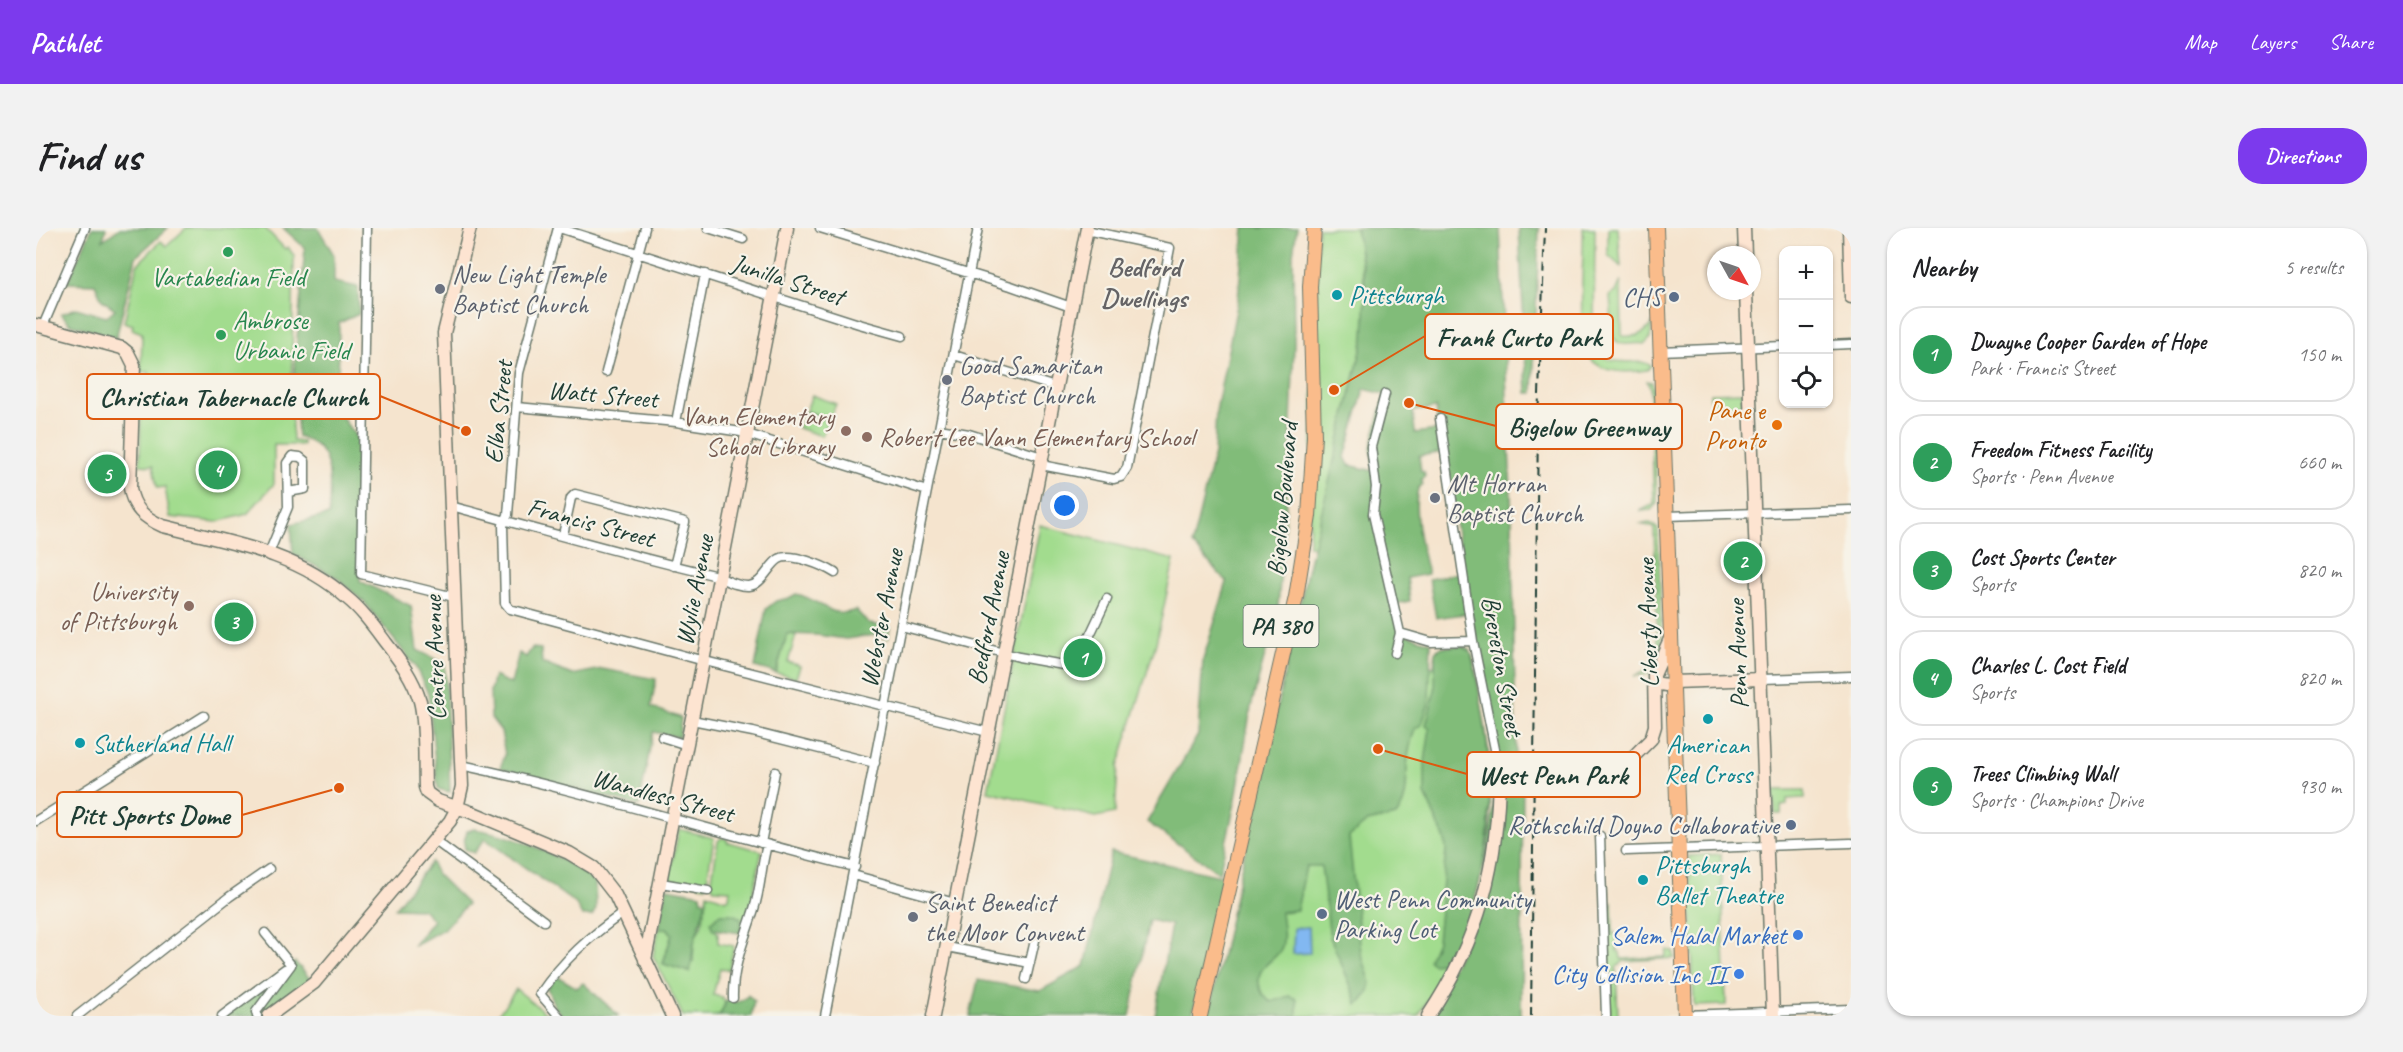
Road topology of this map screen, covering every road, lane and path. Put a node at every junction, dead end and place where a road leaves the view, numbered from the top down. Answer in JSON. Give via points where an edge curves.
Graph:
{"nodes":[{"id":1,"x":85,"y":228,"type":"edge"},
{"id":2,"x":367,"y":228,"type":"edge"},
{"id":3,"x":470,"y":228,"type":"edge"},
{"id":4,"x":559,"y":228,"type":"edge"},
{"id":5,"x":645,"y":228,"type":"edge"},
{"id":6,"x":708,"y":228,"type":"edge"},
{"id":7,"x":787,"y":228,"type":"edge"},
{"id":8,"x":820,"y":228,"type":"edge"},
{"id":9,"x":978,"y":228,"type":"edge"},
{"id":10,"x":1305,"y":228,"type":"edge"},
{"id":11,"x":1314,"y":228,"type":"edge"},
{"id":12,"x":1656,"y":228,"type":"edge"},
{"id":13,"x":1744,"y":228,"type":"edge"},
{"id":14,"x":1849,"y":228,"type":"edge"},
{"id":15,"x":1086,"y":229,"type":"edge"},
{"id":16,"x":742,"y":239,"type":"dead end"},
{"id":17,"x":1745,"y":246,"type":"edge"},
{"id":18,"x":638,"y":253,"type":"junction"},
{"id":19,"x":969,"y":273,"type":"junction"},
{"id":20,"x":705,"y":274,"type":"junction"},
{"id":21,"x":774,"y":296,"type":"junction"},
{"id":22,"x":1851,"y":297,"type":"edge"},
{"id":23,"x":1746,"y":300,"type":"edge"},
{"id":24,"x":1071,"y":307,"type":"junction"},
{"id":25,"x":39,"y":326,"type":"edge"},
{"id":26,"x":902,"y":336,"type":"dead end"},
{"id":27,"x":1851,"y":344,"type":"edge"},
{"id":28,"x":1833,"y":345,"type":"edge"},
{"id":29,"x":1779,"y":346,"type":"edge"},
{"id":30,"x":1748,"y":348,"type":"junction"},
{"id":31,"x":1660,"y":351,"type":"junction"},
{"id":32,"x":954,"y":355,"type":"junction"},
{"id":33,"x":606,"y":372,"type":"dead end"},
{"id":34,"x":1056,"y":387,"type":"junction"},
{"id":35,"x":1385,"y":394,"type":"dead end"},
{"id":36,"x":517,"y":407,"type":"junction"},
{"id":37,"x":1440,"y":419,"type":"dead end"},
{"id":38,"x":676,"y":422,"type":"junction"},
{"id":39,"x":939,"y":429,"type":"junction"},
{"id":40,"x":747,"y":433,"type":"junction"},
{"id":41,"x":1042,"y":461,"type":"junction"},
{"id":42,"x":927,"y":491,"type":"junction"},
{"id":43,"x":288,"y":492,"type":"dead end"},
{"id":44,"x":451,"y":506,"type":"junction"},
{"id":45,"x":1851,"y":510,"type":"edge"},
{"id":46,"x":1755,"y":514,"type":"junction"},
{"id":47,"x":1667,"y":516,"type":"junction"},
{"id":48,"x":506,"y":520,"type":"junction"},
{"id":49,"x":563,"y":535,"type":"junction"},
{"id":50,"x":269,"y":553,"type":"junction"},
{"id":51,"x":674,"y":566,"type":"junction"},
{"id":52,"x":835,"y":573,"type":"dead end"},
{"id":53,"x":719,"y":577,"type":"junction"},
{"id":54,"x":454,"y":597,"type":"junction"},
{"id":55,"x":1107,"y":599,"type":"dead end"},
{"id":56,"x":901,"y":626,"type":"junction"},
{"id":57,"x":1400,"y":633,"type":"junction"},
{"id":58,"x":1671,"y":636,"type":"junction"},
{"id":59,"x":1473,"y":641,"type":"junction"},
{"id":60,"x":1004,"y":653,"type":"junction"},
{"id":61,"x":1395,"y":653,"type":"dead end"},
{"id":62,"x":703,"y":661,"type":"junction"},
{"id":63,"x":1851,"y":676,"type":"edge"},
{"id":64,"x":1761,"y":679,"type":"junction"},
{"id":65,"x":1654,"y":682,"type":"junction"},
{"id":66,"x":1674,"y":682,"type":"junction"},
{"id":67,"x":886,"y":707,"type":"junction"},
{"id":68,"x":204,"y":716,"type":"dead end"},
{"id":69,"x":692,"y":720,"type":"junction"},
{"id":70,"x":988,"y":732,"type":"junction"},
{"id":71,"x":662,"y":737,"type":"dead end"},
{"id":72,"x":687,"y":745,"type":"junction"},
{"id":73,"x":875,"y":763,"type":"junction"},
{"id":74,"x":461,"y":765,"type":"junction"},
{"id":75,"x":1499,"y":769,"type":"junction"},
{"id":76,"x":775,"y":772,"type":"dead end"},
{"id":77,"x":457,"y":808,"type":"junction"},
{"id":78,"x":673,"y":819,"type":"junction"},
{"id":79,"x":36,"y":821,"type":"edge"},
{"id":80,"x":1600,"y":836,"type":"dead end"},
{"id":81,"x":434,"y":840,"type":"junction"},
{"id":82,"x":1851,"y":843,"type":"edge"},
{"id":83,"x":764,"y":844,"type":"junction"},
{"id":84,"x":1766,"y":845,"type":"junction"},
{"id":85,"x":1679,"y":848,"type":"junction"},
{"id":86,"x":1626,"y":851,"type":"dead end"},
{"id":87,"x":269,"y":869,"type":"dead end"},
{"id":88,"x":854,"y":871,"type":"junction"},
{"id":89,"x":661,"y":882,"type":"junction"},
{"id":90,"x":708,"y":891,"type":"dead end"},
{"id":91,"x":955,"y":903,"type":"junction"},
{"id":92,"x":623,"y":912,"type":"junction"},
{"id":93,"x":544,"y":921,"type":"dead end"},
{"id":94,"x":265,"y":933,"type":"dead end"},
{"id":95,"x":1036,"y":936,"type":"dead end"},
{"id":96,"x":947,"y":947,"type":"junction"},
{"id":97,"x":645,"y":960,"type":"junction"},
{"id":98,"x":1030,"y":963,"type":"junction"},
{"id":99,"x":291,"y":965,"type":"junction"},
{"id":100,"x":1026,"y":979,"type":"dead end"},
{"id":101,"x":733,"y":998,"type":"dead end"},
{"id":102,"x":1851,"y":1009,"type":"edge"},
{"id":103,"x":1773,"y":1014,"type":"edge"},
{"id":104,"x":1685,"y":1015,"type":"edge"},
{"id":105,"x":77,"y":1016,"type":"edge"},
{"id":106,"x":222,"y":1016,"type":"edge"},
{"id":107,"x":257,"y":1016,"type":"edge"},
{"id":108,"x":269,"y":1016,"type":"edge"},
{"id":109,"x":559,"y":1016,"type":"edge"},
{"id":110,"x":672,"y":1016,"type":"edge"},
{"id":111,"x":825,"y":1016,"type":"edge"},
{"id":112,"x":933,"y":1016,"type":"edge"},
{"id":113,"x":1192,"y":1016,"type":"edge"},
{"id":114,"x":1200,"y":1016,"type":"edge"},
{"id":115,"x":1428,"y":1016,"type":"edge"},
{"id":116,"x":1606,"y":1016,"type":"edge"}],
"edges":[{"from":1,"to":25,"type":"street"},
{"from":2,"to":54,"type":"street","via":[[361,574]]},
{"from":3,"to":44,"type":"street","name":"Centre Avenue","via":[[444,333]]},
{"from":4,"to":18,"type":"street","name":"Junilla Street"},
{"from":4,"to":36,"type":"street","name":"Elba Street","via":[[519,373]]},
{"from":5,"to":18,"type":"street"},
{"from":6,"to":16,"type":"street"},
{"from":7,"to":21,"type":"street","name":"Wylie Avenue"},
{"from":8,"to":19,"type":"street"},
{"from":9,"to":19,"type":"street","name":"Webster Avenue"},
{"from":10,"to":113,"type":"main road","name":"Bigelow Boulevard","number":"PA 380","via":[[1302,294],[1306,442],[1300,527],[1279,636]]},
{"from":11,"to":114,"type":"main road","name":"Bigelow Boulevard","number":"PA 380","via":[[1310,286],[1314,436],[1309,516],[1294,607]]},
{"from":12,"to":31,"type":"main road","name":"Liberty Avenue"},
{"from":13,"to":17,"type":"street"},
{"from":14,"to":22,"type":"street"},
{"from":15,"to":24,"type":"street","name":"Bedford Avenue"},
{"from":15,"to":41,"type":"street","via":[[1170,248],[1130,457],[1122,477],[1114,479]]},
{"from":18,"to":20,"type":"street","name":"Junilla Street"},
{"from":18,"to":33,"type":"street"},
{"from":19,"to":24,"type":"street"},
{"from":19,"to":32,"type":"street","name":"Webster Avenue"},
{"from":20,"to":21,"type":"street","name":"Junilla Street"},
{"from":20,"to":38,"type":"street"},
{"from":21,"to":26,"type":"street","name":"Junilla Street"},
{"from":21,"to":40,"type":"street","name":"Wylie Avenue"},
{"from":23,"to":30,"type":"street","name":"Penn Avenue"},
{"from":24,"to":34,"type":"street","name":"Bedford Avenue"},
{"from":25,"to":50,"type":"street","via":[[122,348],[128,353],[134,365],[130,488],[134,505],[144,516],[163,526]]},
{"from":27,"to":28,"type":"street"},
{"from":29,"to":30,"type":"street"},
{"from":30,"to":31,"type":"street"},
{"from":30,"to":46,"type":"street","name":"Penn Avenue"},
{"from":31,"to":47,"type":"main road","name":"Liberty Avenue"},
{"from":32,"to":34,"type":"street"},
{"from":32,"to":39,"type":"street","name":"Webster Avenue"},
{"from":34,"to":41,"type":"street","name":"Bedford Avenue"},
{"from":35,"to":57,"type":"street","via":[[1371,447],[1376,487],[1373,514]]},
{"from":36,"to":38,"type":"street","name":"Watt Street"},
{"from":36,"to":48,"type":"street","name":"Elba Street"},
{"from":37,"to":59,"type":"street","name":"Brereton Street"},
{"from":38,"to":40,"type":"street","name":"Watt Street"},
{"from":39,"to":41,"type":"street","via":[[969,434]]},
{"from":39,"to":42,"type":"street","name":"Webster Avenue"},
{"from":40,"to":42,"type":"street","name":"Watt Street"},
{"from":40,"to":53,"type":"street","name":"Wylie Avenue"},
{"from":41,"to":60,"type":"street","name":"Bedford Avenue"},
{"from":42,"to":56,"type":"street","name":"Webster Avenue"},
{"from":43,"to":50,"type":"street","via":[[288,507]]},
{"from":44,"to":48,"type":"street","name":"Francis Street"},
{"from":44,"to":54,"type":"street","name":"Centre Avenue"},
{"from":45,"to":46,"type":"street"},
{"from":46,"to":47,"type":"street"},
{"from":46,"to":64,"type":"street","name":"Penn Avenue"},
{"from":47,"to":58,"type":"main road","name":"Liberty Avenue"},
{"from":48,"to":49,"type":"street","name":"Francis Street"},
{"from":48,"to":62,"type":"street","name":"Elba Street","via":[[502,525],[505,603],[510,609]]},
{"from":49,"to":51,"type":"street","name":"Francis Street"},
{"from":49,"to":51,"type":"street","via":[[575,494],[685,522]]},
{"from":50,"to":77,"type":"street","via":[[319,577],[349,599],[409,673],[421,704],[425,787],[431,797]]},
{"from":51,"to":53,"type":"street","name":"Francis Street"},
{"from":52,"to":53,"type":"street","name":"Francis Street","via":[[787,556],[778,559],[756,584],[748,586]]},
{"from":53,"to":62,"type":"street","name":"Wylie Avenue"},
{"from":54,"to":74,"type":"street","name":"Centre Avenue"},
{"from":55,"to":60,"type":"street","via":[[1089,637],[1069,666]]},
{"from":56,"to":60,"type":"street"},
{"from":56,"to":67,"type":"street","name":"Webster Avenue"},
{"from":57,"to":59,"type":"street","via":[[1431,642]]},
{"from":57,"to":61,"type":"street"},
{"from":58,"to":65,"type":"street"},
{"from":58,"to":66,"type":"main road","name":"Liberty Avenue"},
{"from":59,"to":75,"type":"street","name":"Brereton Street"},
{"from":60,"to":70,"type":"street","name":"Bedford Avenue"},
{"from":62,"to":67,"type":"street"},
{"from":62,"to":69,"type":"street","name":"Wylie Avenue"},
{"from":63,"to":64,"type":"street"},
{"from":64,"to":66,"type":"street"},
{"from":64,"to":84,"type":"street","name":"Penn Avenue"},
{"from":65,"to":66,"type":"street"},
{"from":65,"to":75,"type":"street","bridge":true,"via":[[1651,739],[1633,757],[1612,764]]},
{"from":66,"to":85,"type":"main road","name":"Liberty Avenue"},
{"from":67,"to":70,"type":"street"},
{"from":67,"to":73,"type":"street","name":"Webster Avenue"},
{"from":68,"to":79,"type":"street"},
{"from":69,"to":72,"type":"street","name":"Wylie Avenue"},
{"from":69,"to":73,"type":"street"},
{"from":70,"to":91,"type":"street","name":"Bedford Avenue"},
{"from":71,"to":72,"type":"street"},
{"from":72,"to":78,"type":"street","name":"Wylie Avenue"},
{"from":73,"to":88,"type":"street","name":"Webster Avenue"},
{"from":74,"to":77,"type":"street","name":"Centre Avenue"},
{"from":74,"to":78,"type":"street","name":"Wandless Street"},
{"from":75,"to":115,"type":"street","name":"Brereton Street","via":[[1495,850],[1480,912],[1455,971]]},
{"from":76,"to":83,"type":"street"},
{"from":77,"to":81,"type":"street","name":"Centre Avenue"},
{"from":77,"to":92,"type":"street","via":[[569,853],[594,868]]},
{"from":78,"to":83,"type":"street","name":"Wandless Street"},
{"from":78,"to":89,"type":"street","name":"Wylie Avenue"},
{"from":80,"to":116,"type":"street"},
{"from":81,"to":93,"type":"street"},
{"from":81,"to":108,"type":"street","name":"Centre Avenue","via":[[314,983]]},
{"from":82,"to":84,"type":"street"},
{"from":83,"to":88,"type":"street","name":"Wandless Street"},
{"from":83,"to":101,"type":"street","via":[[755,907],[743,940]]},
{"from":84,"to":85,"type":"street"},
{"from":84,"to":103,"type":"street","name":"Penn Avenue"},
{"from":85,"to":86,"type":"street"},
{"from":85,"to":104,"type":"main road","name":"Liberty Avenue"},
{"from":87,"to":105,"type":"street"},
{"from":88,"to":91,"type":"street","name":"Wandless Street"},
{"from":88,"to":111,"type":"street","name":"Webster Avenue"},
{"from":89,"to":90,"type":"street"},
{"from":89,"to":97,"type":"street","name":"Wylie Avenue"},
{"from":91,"to":96,"type":"street","name":"Bedford Avenue"},
{"from":92,"to":97,"type":"street"},
{"from":92,"to":109,"type":"street","via":[[570,955],[540,994]]},
{"from":94,"to":99,"type":"street"},
{"from":95,"to":98,"type":"street"},
{"from":96,"to":98,"type":"street"},
{"from":96,"to":112,"type":"street","name":"Bedford Avenue"},
{"from":97,"to":110,"type":"street"},
{"from":98,"to":100,"type":"street"},
{"from":99,"to":106,"type":"street"},
{"from":99,"to":107,"type":"street","via":[[256,1012]]},
{"from":102,"to":103,"type":"street"},
{"from":103,"to":104,"type":"street"}]}
